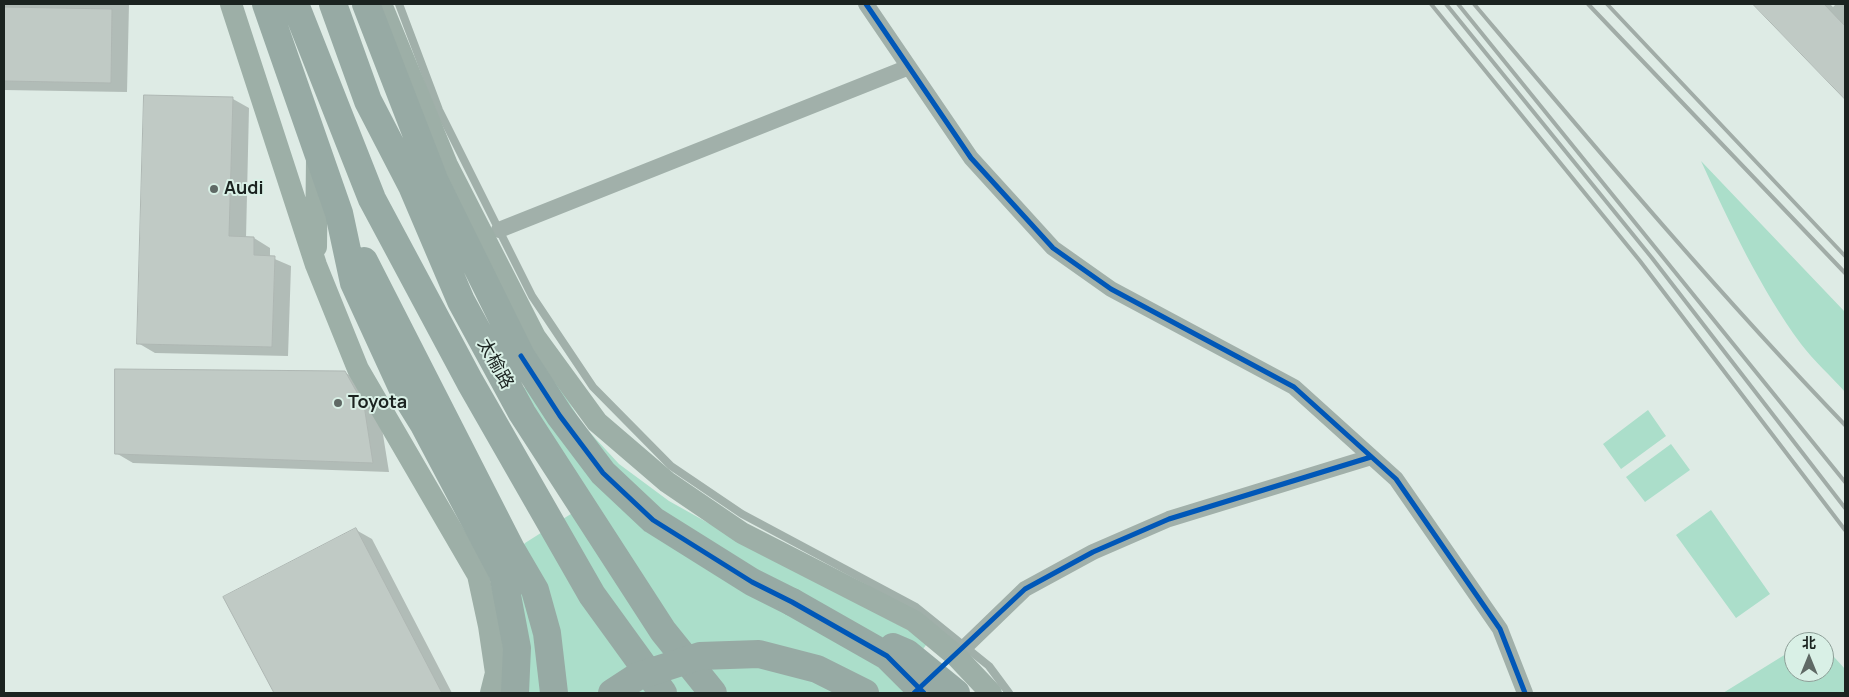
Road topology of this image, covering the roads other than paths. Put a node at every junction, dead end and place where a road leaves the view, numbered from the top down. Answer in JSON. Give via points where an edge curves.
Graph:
{"nodes":[{"id":1,"x":231,"y":4,"type":"edge"},
{"id":2,"x":266,"y":4,"type":"edge"},
{"id":3,"x":295,"y":4,"type":"edge"},
{"id":4,"x":333,"y":4,"type":"edge"},
{"id":5,"x":366,"y":4,"type":"edge"},
{"id":6,"x":381,"y":4,"type":"edge"},
{"id":7,"x":400,"y":4,"type":"edge"},
{"id":8,"x":866,"y":4,"type":"edge"},
{"id":9,"x":909,"y":67,"type":"junction"},
{"id":10,"x":317,"y":151,"type":"junction"},
{"id":11,"x":499,"y":230,"type":"junction"},
{"id":12,"x":316,"y":265,"type":"junction"},
{"id":13,"x":434,"y":420,"type":"junction"},
{"id":14,"x":1371,"y":457,"type":"junction"},
{"id":15,"x":818,"y":617,"type":"junction"},
{"id":16,"x":960,"y":651,"type":"junction"},
{"id":17,"x":491,"y":693,"type":"edge"},
{"id":18,"x":515,"y":693,"type":"edge"},
{"id":19,"x":554,"y":693,"type":"edge"},
{"id":20,"x":612,"y":693,"type":"edge"},
{"id":21,"x":662,"y":693,"type":"edge"},
{"id":22,"x":713,"y":693,"type":"edge"},
{"id":23,"x":865,"y":693,"type":"edge"},
{"id":24,"x":914,"y":693,"type":"edge"},
{"id":25,"x":924,"y":693,"type":"edge"},
{"id":26,"x":956,"y":693,"type":"edge"},
{"id":27,"x":991,"y":693,"type":"edge"},
{"id":28,"x":1009,"y":693,"type":"edge"},
{"id":29,"x":1525,"y":693,"type":"edge"}],
"edges":[{"from":1,"to":12,"type":"main road"},
{"from":2,"to":10,"type":"highway"},
{"from":3,"to":21,"type":"highway","name":"太榆路","via":[[377,208],[470,382],[592,595]]},
{"from":4,"to":22,"type":"highway","name":"太榆路","via":[[368,101],[412,186],[461,301],[522,413],[662,630]]},
{"from":5,"to":15,"type":"highway","bridge":true,"via":[[435,182],[521,356],[560,416],[603,473],[653,520],[752,582]]},
{"from":6,"to":16,"type":"main road","via":[[447,165],[526,320],[597,422],[666,482],[742,532],[914,621]]},
{"from":7,"to":11,"type":"lane","via":[[439,110]]},
{"from":8,"to":9,"type":"street"},
{"from":9,"to":11,"type":"street"},
{"from":9,"to":14,"type":"street","via":[[971,158],[1053,248],[1111,289],[1294,387]]},
{"from":10,"to":12,"type":"main road"},
{"from":10,"to":13,"type":"highway","via":[[339,213]]},
{"from":11,"to":16,"type":"lane","via":[[532,296],[593,387],[671,466],[742,514],[916,606]]},
{"from":12,"to":17,"type":"main road","via":[[358,369],[478,575],[496,673]]},
{"from":13,"to":18,"type":"highway","via":[[503,574],[517,648]]},
{"from":13,"to":19,"type":"highway","via":[[535,590],[547,633]]},
{"from":14,"to":16,"type":"street","via":[[1169,519],[1093,552],[1025,589]]},
{"from":14,"to":29,"type":"street","via":[[1396,479],[1500,629]]},
{"from":15,"to":25,"type":"highway","bridge":true,"via":[[887,656]]},
{"from":15,"to":26,"type":"highway","bridge":true,"via":[[906,653]]},
{"from":16,"to":24,"type":"main road"},
{"from":16,"to":27,"type":"main road"},
{"from":16,"to":28,"type":"lane","via":[[989,666]]},
{"from":20,"to":23,"type":"highway","bridge":true,"via":[[638,676],[700,656],[759,654],[817,670]]}]}
